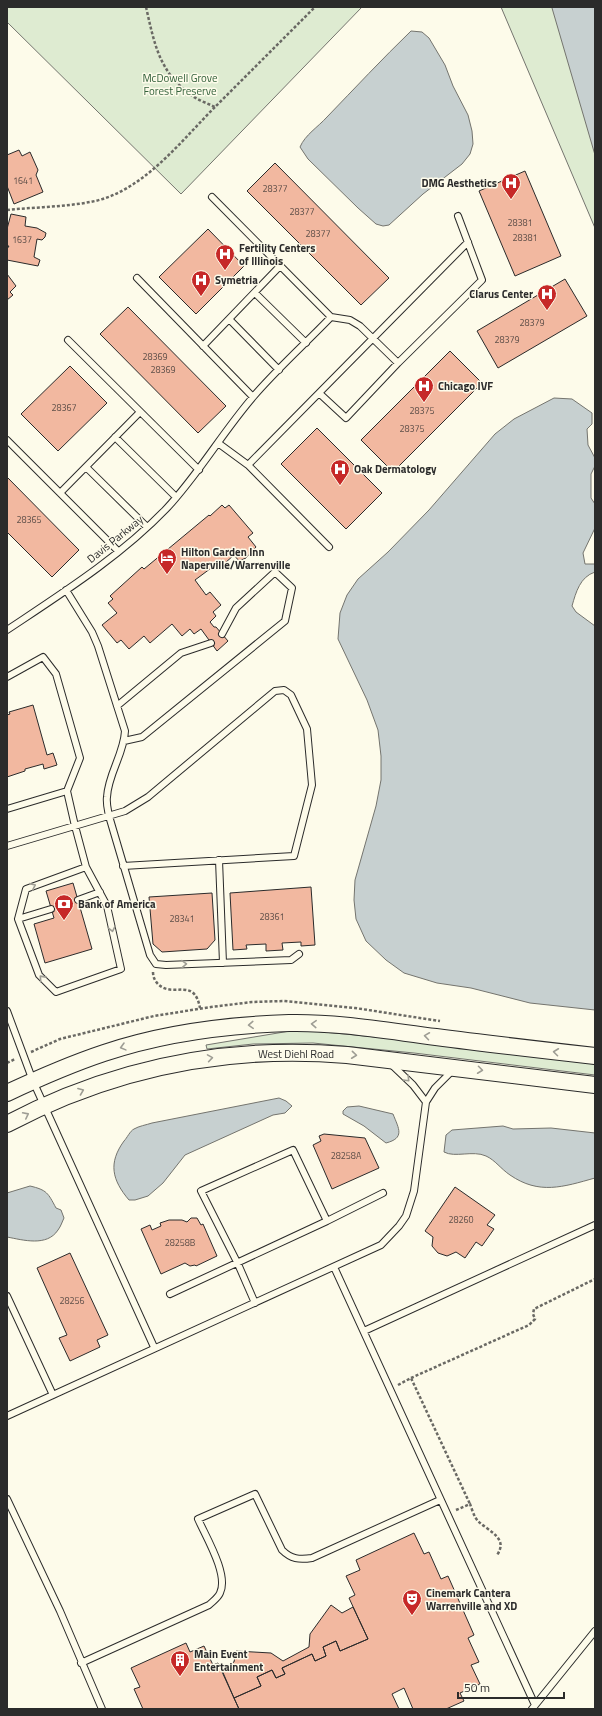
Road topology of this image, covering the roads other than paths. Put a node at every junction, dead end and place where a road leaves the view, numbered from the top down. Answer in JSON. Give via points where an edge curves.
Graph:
{"nodes":[{"id":1,"x":212,"y":197,"type":"dead end"},
{"id":2,"x":458,"y":216,"type":"dead end"},
{"id":3,"x":468,"y":242,"type":"junction"},
{"id":4,"x":280,"y":266,"type":"junction"},
{"id":5,"x":137,"y":278,"type":"dead end"},
{"id":6,"x":255,"y":293,"type":"junction"},
{"id":7,"x":331,"y":317,"type":"junction"},
{"id":8,"x":229,"y":319,"type":"junction"},
{"id":9,"x":372,"y":338,"type":"junction"},
{"id":10,"x":68,"y":340,"type":"dead end"},
{"id":11,"x":306,"y":343,"type":"junction"},
{"id":12,"x":203,"y":346,"type":"junction"},
{"id":13,"x":398,"y":363,"type":"junction"},
{"id":14,"x":279,"y":370,"type":"junction"},
{"id":15,"x":319,"y":393,"type":"junction"},
{"id":16,"x":253,"y":397,"type":"junction"},
{"id":17,"x":140,"y":412,"type":"junction"},
{"id":18,"x":115,"y":437,"type":"junction"},
{"id":19,"x":7,"y":440,"type":"edge"},
{"id":20,"x":218,"y":443,"type":"junction"},
{"id":21,"x":248,"y":465,"type":"junction"},
{"id":22,"x":86,"y":467,"type":"junction"},
{"id":23,"x":199,"y":470,"type":"junction"},
{"id":24,"x":60,"y":493,"type":"junction"},
{"id":25,"x":176,"y":497,"type":"junction"},
{"id":26,"x":147,"y":527,"type":"junction"},
{"id":27,"x":329,"y":547,"type":"dead end"},
{"id":28,"x":118,"y":551,"type":"junction"},
{"id":29,"x":66,"y":590,"type":"junction"},
{"id":30,"x":7,"y":630,"type":"edge"},
{"id":31,"x":222,"y":634,"type":"dead end"},
{"id":32,"x":211,"y":643,"type":"dead end"},
{"id":33,"x":7,"y":677,"type":"edge"},
{"id":34,"x":117,"y":706,"type":"junction"},
{"id":35,"x":124,"y":741,"type":"junction"},
{"id":36,"x":67,"y":791,"type":"junction"},
{"id":37,"x":7,"y":809,"type":"edge"},
{"id":38,"x":109,"y":816,"type":"junction"},
{"id":39,"x":75,"y":826,"type":"junction"},
{"id":40,"x":7,"y":846,"type":"edge"},
{"id":41,"x":219,"y":860,"type":"junction"},
{"id":42,"x":123,"y":866,"type":"junction"},
{"id":43,"x":86,"y":867,"type":"junction"},
{"id":44,"x":100,"y":892,"type":"junction"},
{"id":45,"x":78,"y":900,"type":"dead end"},
{"id":46,"x":51,"y":909,"type":"dead end"},
{"id":47,"x":18,"y":919,"type":"junction"},
{"id":48,"x":299,"y":954,"type":"dead end"},
{"id":49,"x":223,"y":963,"type":"junction"},
{"id":50,"x":7,"y":1011,"type":"edge"},
{"id":51,"x":595,"y":1056,"type":"edge"},
{"id":52,"x":386,"y":1059,"type":"junction"},
{"id":53,"x":456,"y":1068,"type":"junction"},
{"id":54,"x":33,"y":1081,"type":"junction"},
{"id":55,"x":595,"y":1085,"type":"edge"},
{"id":56,"x":7,"y":1093,"type":"edge"},
{"id":57,"x":426,"y":1102,"type":"junction"},
{"id":58,"x":45,"y":1105,"type":"junction"},
{"id":59,"x":7,"y":1124,"type":"edge"},
{"id":60,"x":383,"y":1193,"type":"dead end"},
{"id":61,"x":327,"y":1221,"type":"junction"},
{"id":62,"x":595,"y":1225,"type":"edge"},
{"id":63,"x":238,"y":1264,"type":"junction"},
{"id":64,"x":334,"y":1267,"type":"junction"},
{"id":65,"x":170,"y":1294,"type":"dead end"},
{"id":66,"x":7,"y":1296,"type":"edge"},
{"id":67,"x":255,"y":1303,"type":"junction"},
{"id":68,"x":364,"y":1331,"type":"junction"},
{"id":69,"x":154,"y":1347,"type":"junction"},
{"id":70,"x":53,"y":1395,"type":"junction"},
{"id":71,"x":7,"y":1416,"type":"edge"},
{"id":72,"x":7,"y":1499,"type":"edge"},
{"id":73,"x":440,"y":1500,"type":"junction"},
{"id":74,"x":9,"y":1508,"type":"edge"},
{"id":75,"x":595,"y":1631,"type":"edge"},
{"id":76,"x":81,"y":1663,"type":"junction"},
{"id":77,"x":533,"y":1707,"type":"edge"},
{"id":78,"x":102,"y":1709,"type":"edge"}],
"edges":[{"from":1,"to":4,"type":"lane"},
{"from":2,"to":3,"type":"lane"},
{"from":3,"to":9,"type":"lane"},
{"from":3,"to":13,"type":"lane","via":[[482,280]]},
{"from":4,"to":6,"type":"lane"},
{"from":4,"to":7,"type":"lane"},
{"from":5,"to":12,"type":"lane"},
{"from":6,"to":8,"type":"lane"},
{"from":6,"to":11,"type":"lane"},
{"from":7,"to":9,"type":"lane","via":[[350,320]]},
{"from":7,"to":11,"type":"lane","name":"Davis Parkway"},
{"from":8,"to":12,"type":"lane"},
{"from":8,"to":14,"type":"lane"},
{"from":9,"to":13,"type":"lane"},
{"from":9,"to":15,"type":"lane"},
{"from":10,"to":17,"type":"lane"},
{"from":11,"to":14,"type":"lane","name":"Davis Parkway"},
{"from":12,"to":16,"type":"lane"},
{"from":13,"to":15,"type":"lane","via":[[346,418]]},
{"from":14,"to":16,"type":"lane","name":"Davis Parkway"},
{"from":15,"to":21,"type":"lane"},
{"from":16,"to":20,"type":"lane","name":"Davis Parkway"},
{"from":17,"to":18,"type":"lane"},
{"from":17,"to":23,"type":"lane"},
{"from":18,"to":22,"type":"lane"},
{"from":18,"to":25,"type":"lane"},
{"from":19,"to":24,"type":"lane"},
{"from":20,"to":21,"type":"lane"},
{"from":20,"to":23,"type":"lane","name":"Davis Parkway"},
{"from":21,"to":27,"type":"lane"},
{"from":22,"to":24,"type":"lane"},
{"from":22,"to":26,"type":"lane"},
{"from":23,"to":25,"type":"lane","name":"Davis Parkway"},
{"from":24,"to":28,"type":"lane"},
{"from":25,"to":26,"type":"lane","name":"Davis Parkway"},
{"from":26,"to":28,"type":"lane","name":"Davis Parkway"},
{"from":28,"to":29,"type":"lane","name":"Davis Parkway"},
{"from":29,"to":30,"type":"lane","name":"Davis Parkway"},
{"from":29,"to":34,"type":"lane","via":[[92,632]]},
{"from":31,"to":35,"type":"lane","via":[[236,608],[276,572],[292,588],[285,621],[142,737]]},
{"from":32,"to":34,"type":"lane","via":[[180,653]]},
{"from":33,"to":36,"type":"lane","via":[[43,657],[56,674],[80,758]]},
{"from":34,"to":35,"type":"lane","via":[[125,731]]},
{"from":35,"to":38,"type":"lane","via":[[109,783]]},
{"from":36,"to":37,"type":"lane"},
{"from":36,"to":39,"type":"lane"},
{"from":38,"to":39,"type":"lane"},
{"from":38,"to":41,"type":"lane","via":[[148,797],[275,691],[284,690],[291,695],[307,729],[311,768],[312,785],[294,856]]},
{"from":38,"to":42,"type":"lane"},
{"from":39,"to":40,"type":"lane"},
{"from":39,"to":43,"type":"lane"},
{"from":41,"to":42,"type":"lane"},
{"from":41,"to":49,"type":"lane"},
{"from":42,"to":49,"type":"lane","one_way":true,"via":[[150,955],[156,964]]},
{"from":43,"to":44,"type":"lane"},
{"from":47,"to":43,"type":"lane","one_way":true,"via":[[26,889]]},
{"from":44,"to":45,"type":"lane"},
{"from":44,"to":47,"type":"lane","one_way":true,"via":[[107,906],[121,969],[56,992],[39,975]]},
{"from":46,"to":47,"type":"lane"},
{"from":48,"to":49,"type":"lane","via":[[291,960]]},
{"from":50,"to":54,"type":"lane"},
{"from":51,"to":54,"type":"street","one_way":true,"via":[[365,1028],[290,1023],[241,1026],[137,1043],[86,1059]]},
{"from":52,"to":53,"type":"street","name":"West Diehl Road"},
{"from":52,"to":57,"type":"lane","one_way":true,"via":[[413,1085]]},
{"from":58,"to":52,"type":"street","name":"West Diehl Road","one_way":true,"via":[[132,1073],[228,1055],[308,1052]]},
{"from":53,"to":55,"type":"street","name":"West Diehl Road","one_way":true},
{"from":53,"to":57,"type":"lane","via":[[439,1084]]},
{"from":54,"to":56,"type":"street"},
{"from":54,"to":58,"type":"lane"},
{"from":57,"to":64,"type":"lane","via":[[414,1191],[406,1216],[381,1245]]},
{"from":59,"to":58,"type":"street","name":"West Diehl Road","one_way":true},
{"from":58,"to":69,"type":"lane"},
{"from":60,"to":61,"type":"lane"},
{"from":61,"to":63,"type":"lane"},
{"from":61,"to":63,"type":"lane","via":[[293,1150],[201,1191]]},
{"from":62,"to":68,"type":"lane"},
{"from":63,"to":65,"type":"lane"},
{"from":63,"to":67,"type":"lane"},
{"from":64,"to":67,"type":"lane"},
{"from":64,"to":68,"type":"lane"},
{"from":66,"to":70,"type":"lane"},
{"from":67,"to":69,"type":"lane"},
{"from":68,"to":73,"type":"lane"},
{"from":69,"to":70,"type":"lane"},
{"from":70,"to":71,"type":"lane"},
{"from":72,"to":74,"type":"lane"},
{"from":73,"to":76,"type":"lane","via":[[303,1560],[295,1559],[282,1550],[255,1494],[198,1519],[221,1572],[220,1594],[209,1604]]},
{"from":73,"to":77,"type":"lane"},
{"from":74,"to":76,"type":"lane","via":[[60,1611]]},
{"from":75,"to":77,"type":"lane"},
{"from":76,"to":78,"type":"lane"}]}
